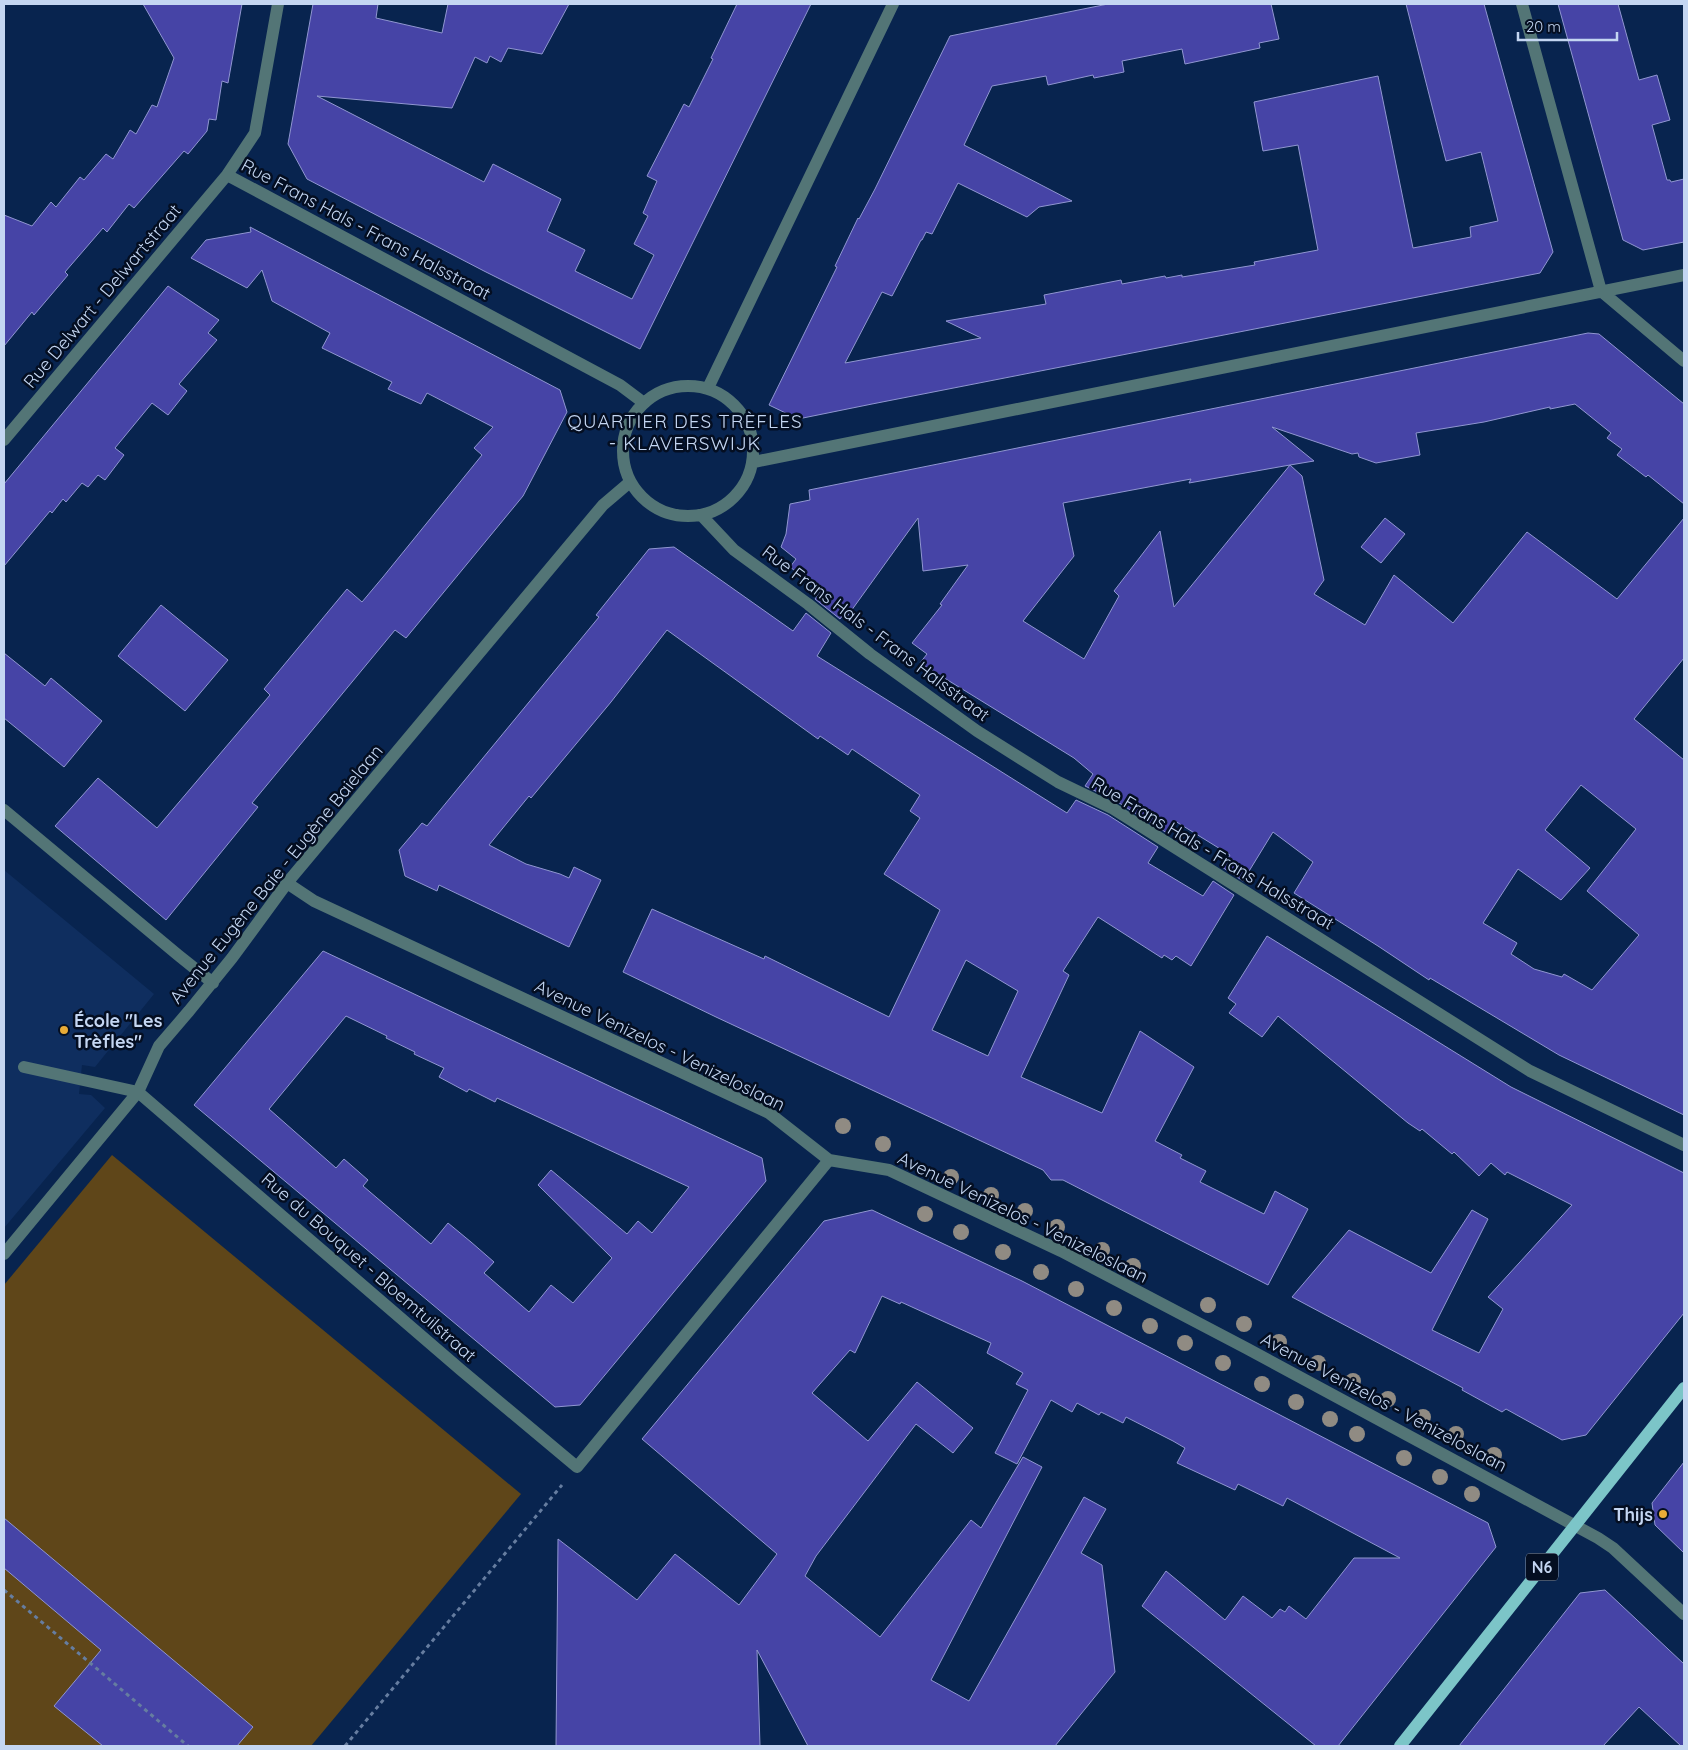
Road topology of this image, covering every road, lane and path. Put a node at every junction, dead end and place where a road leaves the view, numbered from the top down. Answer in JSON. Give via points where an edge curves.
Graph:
{"nodes":[{"id":1,"x":278,"y":4,"type":"edge"},
{"id":2,"x":893,"y":4,"type":"edge"},
{"id":3,"x":1522,"y":4,"type":"edge"},
{"id":4,"x":227,"y":175,"type":"junction"},
{"id":5,"x":1684,"y":275,"type":"edge"},
{"id":6,"x":1601,"y":291,"type":"junction"},
{"id":7,"x":1684,"y":361,"type":"edge"},
{"id":8,"x":708,"y":388,"type":"junction"},
{"id":9,"x":644,"y":403,"type":"junction"},
{"id":10,"x":4,"y":440,"type":"edge"},
{"id":11,"x":754,"y":462,"type":"junction"},
{"id":12,"x":630,"y":482,"type":"junction"},
{"id":13,"x":702,"y":516,"type":"junction"},
{"id":14,"x":4,"y":810,"type":"edge"},
{"id":15,"x":287,"y":883,"type":"junction"},
{"id":16,"x":213,"y":982,"type":"junction"},
{"id":17,"x":24,"y":1067,"type":"dead end"},
{"id":18,"x":138,"y":1092,"type":"junction"},
{"id":19,"x":1684,"y":1145,"type":"edge"},
{"id":20,"x":829,"y":1160,"type":"junction"},
{"id":21,"x":4,"y":1254,"type":"edge"},
{"id":22,"x":1684,"y":1388,"type":"edge"},
{"id":23,"x":577,"y":1467,"type":"junction"},
{"id":24,"x":1575,"y":1525,"type":"junction"},
{"id":25,"x":4,"y":1590,"type":"edge"},
{"id":26,"x":1684,"y":1614,"type":"edge"},
{"id":27,"x":188,"y":1746,"type":"edge"},
{"id":28,"x":345,"y":1746,"type":"edge"},
{"id":29,"x":1400,"y":1746,"type":"edge"}],
"edges":[{"from":1,"to":4,"type":"street","name":"Rue Frans Hals - Frans Halsstraat","via":[[254,133]]},
{"from":2,"to":8,"type":"street"},
{"from":3,"to":6,"type":"street"},
{"from":4,"to":9,"type":"street","name":"Rue Frans Hals - Frans Halsstraat","via":[[620,385]]},
{"from":4,"to":10,"type":"street","name":"Rue Delwart - Delwartstraat"},
{"from":5,"to":6,"type":"street"},
{"from":6,"to":7,"type":"street"},
{"from":6,"to":11,"type":"street"},
{"from":8,"to":9,"type":"street","via":[[674,387],[657,393]]},
{"from":8,"to":11,"type":"street","via":[[739,409],[749,425],[754,443]]},
{"from":9,"to":12,"type":"street","via":[[625,432],[622,449]]},
{"from":11,"to":13,"type":"street","via":[[744,486],[726,506]]},
{"from":12,"to":13,"type":"street","via":[[643,499],[660,511],[681,517]]},
{"from":12,"to":15,"type":"street","name":"Avenue Eugène Baie - Eugène Baielaan","via":[[603,505]]},
{"from":13,"to":19,"type":"street","name":"Rue Frans Hals - Frans Halsstraat","via":[[734,550],[977,731],[1058,782],[1112,808],[1530,1071]]},
{"from":14,"to":16,"type":"street"},
{"from":15,"to":16,"type":"street","name":"Avenue Eugène Baie - Eugène Baielaan"},
{"from":15,"to":20,"type":"street","name":"Avenue Venizelos - Venizeloslaan","via":[[314,901],[770,1114]]},
{"from":16,"to":18,"type":"street","name":"Avenue Eugène Baie - Eugène Baielaan","via":[[159,1046]]},
{"from":17,"to":18,"type":"street"},
{"from":18,"to":21,"type":"street","name":"Avenue Eugène Baie - Eugène Baielaan"},
{"from":18,"to":23,"type":"street","name":"Rue du Bouquet - Bloemtuilstraat"},
{"from":20,"to":23,"type":"street"},
{"from":20,"to":24,"type":"street","name":"Avenue Venizelos - Venizeloslaan","via":[[889,1170],[1061,1251]]},
{"from":22,"to":24,"type":"main road","number":"N6"},
{"from":23,"to":28,"type":"path"},
{"from":24,"to":26,"type":"street","name":"Avenue Venizelos - Venizeloslaan","via":[[1612,1548]]},
{"from":24,"to":29,"type":"main road","number":"N6"},
{"from":25,"to":27,"type":"path"}]}
